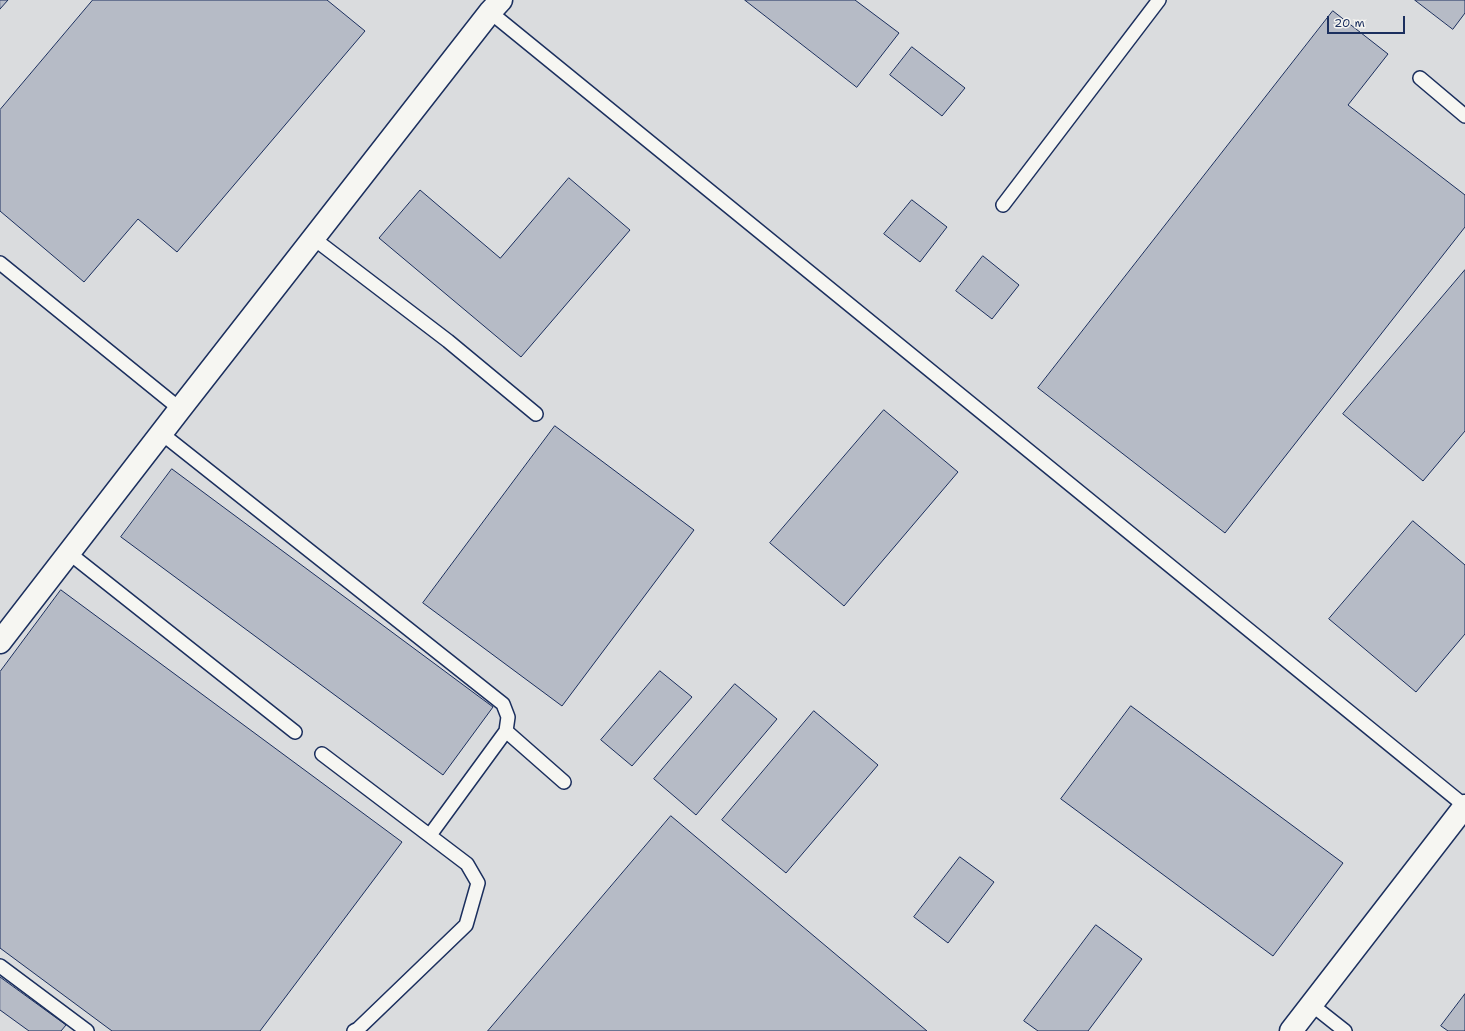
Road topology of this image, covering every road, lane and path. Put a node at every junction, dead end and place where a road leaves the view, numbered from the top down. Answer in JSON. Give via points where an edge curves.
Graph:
{"nodes":[{"id":1,"x":1155,"y":1,"type":"edge"},
{"id":2,"x":496,"y":6,"type":"edge"},
{"id":3,"x":1420,"y":78,"type":"dead end"},
{"id":4,"x":1465,"y":116,"type":"edge"},
{"id":5,"x":1003,"y":205,"type":"dead end"},
{"id":6,"x":313,"y":238,"type":"junction"},
{"id":7,"x":0,"y":263,"type":"edge"},
{"id":8,"x":180,"y":409,"type":"junction"},
{"id":9,"x":536,"y":414,"type":"dead end"},
{"id":10,"x":161,"y":433,"type":"junction"},
{"id":11,"x":69,"y":553,"type":"junction"},
{"id":12,"x":0,"y":642,"type":"edge"},
{"id":13,"x":506,"y":731,"type":"junction"},
{"id":14,"x":296,"y":732,"type":"dead end"},
{"id":15,"x":322,"y":754,"type":"dead end"},
{"id":16,"x":564,"y":782,"type":"dead end"},
{"id":17,"x":1465,"y":806,"type":"edge"},
{"id":18,"x":430,"y":835,"type":"junction"},
{"id":19,"x":0,"y":966,"type":"edge"},
{"id":20,"x":1312,"y":1005,"type":"junction"},
{"id":21,"x":87,"y":1031,"type":"edge"},
{"id":22,"x":354,"y":1031,"type":"edge"},
{"id":23,"x":1291,"y":1031,"type":"edge"},
{"id":24,"x":1345,"y":1031,"type":"edge"}],
"edges":[{"from":1,"to":5,"type":"lane"},
{"from":2,"to":6,"type":"street"},
{"from":2,"to":17,"type":"lane"},
{"from":3,"to":4,"type":"lane"},
{"from":6,"to":8,"type":"street"},
{"from":6,"to":9,"type":"lane"},
{"from":7,"to":8,"type":"lane"},
{"from":8,"to":10,"type":"street"},
{"from":10,"to":11,"type":"street"},
{"from":10,"to":13,"type":"lane","via":[[503,704],[508,717]]},
{"from":11,"to":12,"type":"street"},
{"from":11,"to":14,"type":"lane"},
{"from":13,"to":16,"type":"lane"},
{"from":13,"to":18,"type":"lane"},
{"from":15,"to":18,"type":"lane"},
{"from":17,"to":20,"type":"street"},
{"from":18,"to":22,"type":"lane","via":[[467,864],[478,882],[466,925]]},
{"from":19,"to":21,"type":"lane"},
{"from":20,"to":23,"type":"street"},
{"from":20,"to":24,"type":"lane"}]}
